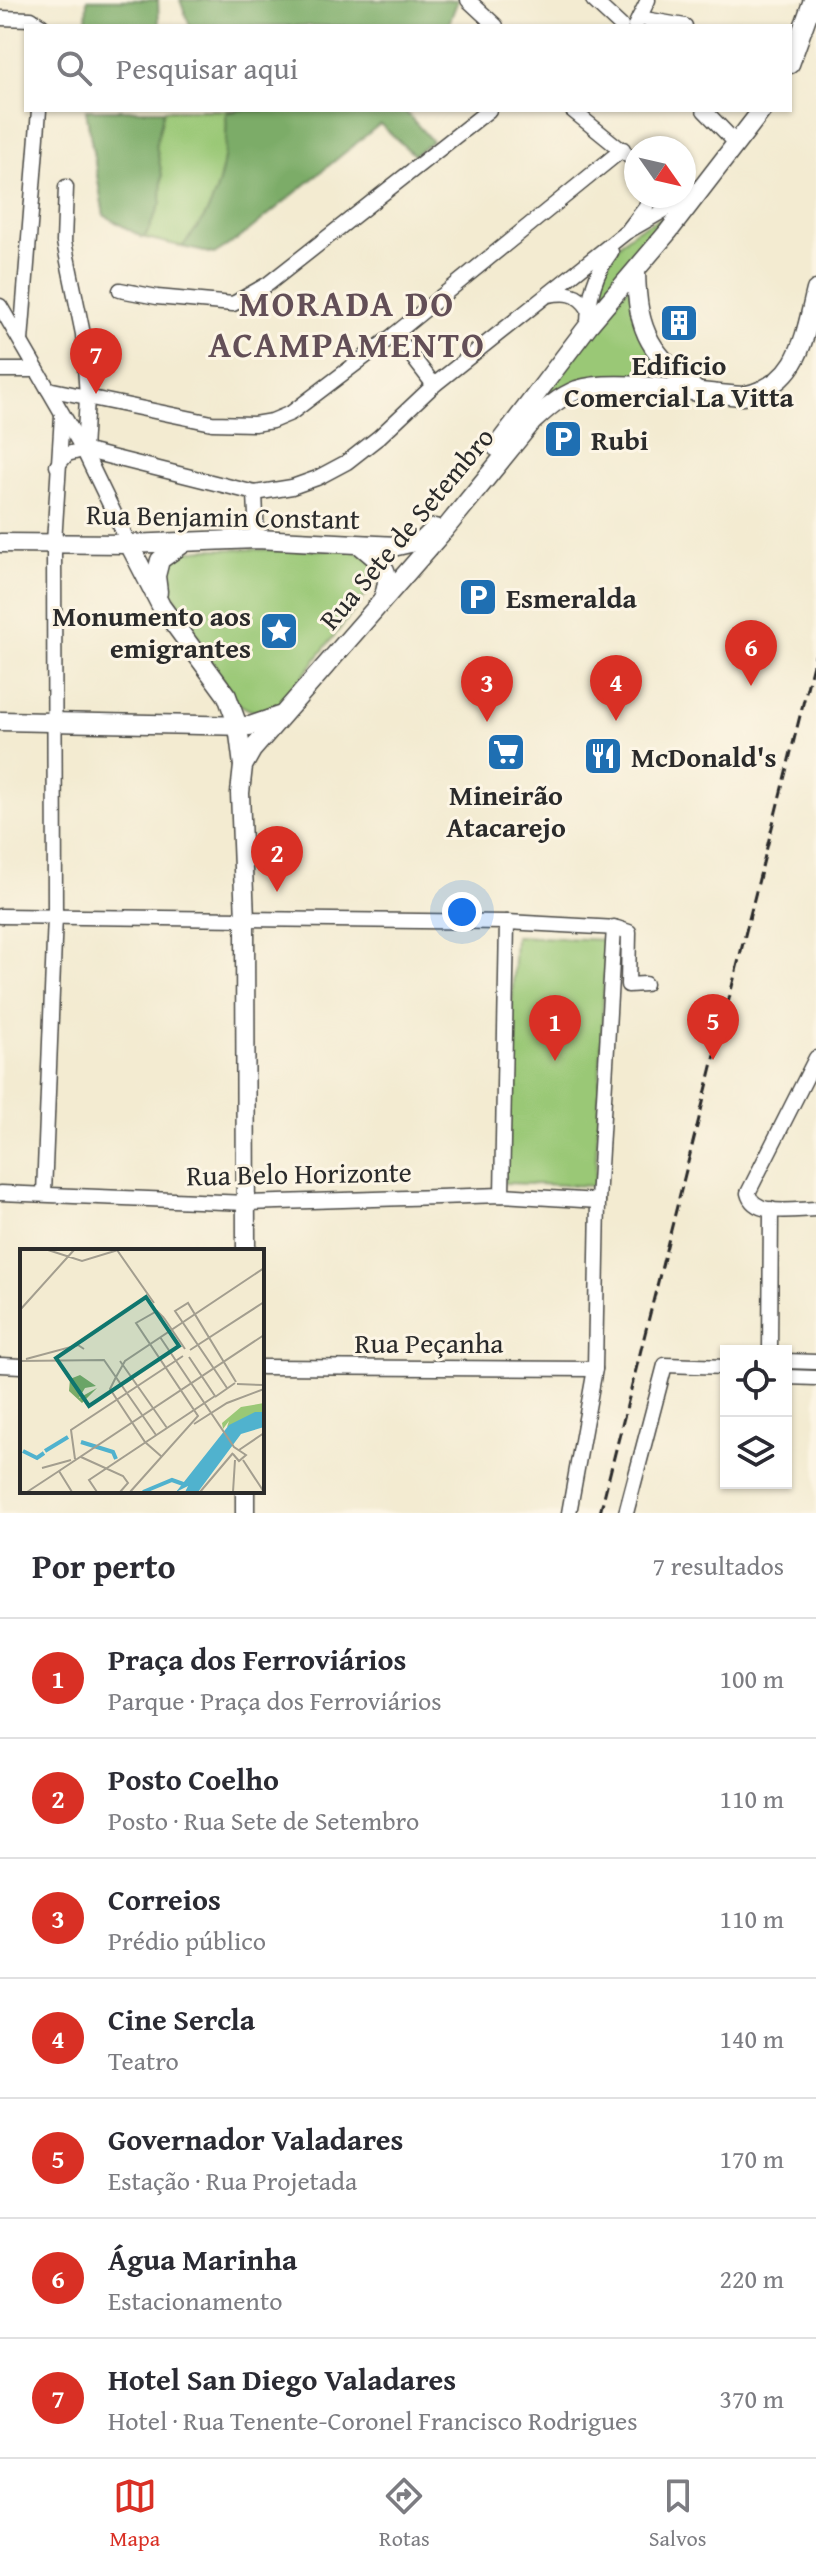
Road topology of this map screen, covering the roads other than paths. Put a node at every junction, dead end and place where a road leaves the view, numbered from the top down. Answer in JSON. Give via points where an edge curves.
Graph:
{"nodes":[{"id":1,"x":468,"y":0,"type":"edge"},
{"id":2,"x":593,"y":0,"type":"edge"},
{"id":3,"x":648,"y":0,"type":"edge"},
{"id":4,"x":813,"y":0,"type":"edge"},
{"id":5,"x":0,"y":18,"type":"edge"},
{"id":6,"x":637,"y":22,"type":"edge"},
{"id":7,"x":39,"y":24,"type":"edge"},
{"id":8,"x":494,"y":24,"type":"edge"},
{"id":9,"x":619,"y":24,"type":"edge"},
{"id":10,"x":661,"y":24,"type":"edge"},
{"id":11,"x":794,"y":44,"type":"edge"},
{"id":12,"x":39,"y":112,"type":"edge"},
{"id":13,"x":486,"y":112,"type":"edge"},
{"id":14,"x":575,"y":112,"type":"edge"},
{"id":15,"x":706,"y":112,"type":"edge"},
{"id":16,"x":761,"y":112,"type":"edge"},
{"id":17,"x":737,"y":144,"type":"junction"},
{"id":18,"x":623,"y":149,"type":"joint"},
{"id":19,"x":66,"y":187,"type":"dead end"},
{"id":20,"x":696,"y":187,"type":"edge"},
{"id":21,"x":645,"y":208,"type":"edge"},
{"id":22,"x":669,"y":208,"type":"edge"},
{"id":23,"x":678,"y":208,"type":"edge"},
{"id":24,"x":625,"y":233,"type":"junction"},
{"id":25,"x":636,"y":271,"type":"junction"},
{"id":26,"x":120,"y":290,"type":"dead end"},
{"id":27,"x":816,"y":290,"type":"edge"},
{"id":28,"x":548,"y":295,"type":"junction"},
{"id":29,"x":0,"y":306,"type":"edge"},
{"id":30,"x":588,"y":317,"type":"junction"},
{"id":31,"x":395,"y":334,"type":"junction"},
{"id":32,"x":20,"y":341,"type":"junction"},
{"id":33,"x":0,"y":370,"type":"edge"},
{"id":34,"x":37,"y":370,"type":"junction"},
{"id":35,"x":434,"y":385,"type":"junction"},
{"id":36,"x":48,"y":389,"type":"junction"},
{"id":37,"x":699,"y":393,"type":"junction"},
{"id":38,"x":87,"y":397,"type":"junction"},
{"id":39,"x":62,"y":415,"type":"junction"},
{"id":40,"x":84,"y":451,"type":"junction"},
{"id":41,"x":57,"y":466,"type":"junction"},
{"id":42,"x":255,"y":493,"type":"junction"},
{"id":43,"x":438,"y":524,"type":"joint"},
{"id":44,"x":202,"y":539,"type":"junction"},
{"id":45,"x":257,"y":539,"type":"junction"},
{"id":46,"x":0,"y":543,"type":"edge"},
{"id":47,"x":54,"y":543,"type":"junction"},
{"id":48,"x":129,"y":544,"type":"junction"},
{"id":49,"x":360,"y":545,"type":"junction"},
{"id":50,"x":382,"y":602,"type":"junction"},
{"id":51,"x":161,"y":606,"type":"junction"},
{"id":52,"x":287,"y":712,"type":"junction"},
{"id":53,"x":53,"y":720,"type":"junction"},
{"id":54,"x":0,"y":721,"type":"edge"},
{"id":55,"x":238,"y":726,"type":"junction"},
{"id":56,"x":243,"y":766,"type":"junction"},
{"id":57,"x":0,"y":916,"type":"edge"},
{"id":58,"x":55,"y":916,"type":"junction"},
{"id":59,"x":245,"y":919,"type":"junction"},
{"id":60,"x":507,"y":922,"type":"junction"},
{"id":61,"x":614,"y":927,"type":"junction"},
{"id":62,"x":645,"y":984,"type":"dead end"},
{"id":63,"x":816,"y":1058,"type":"edge"},
{"id":64,"x":0,"y":1193,"type":"edge"},
{"id":65,"x":44,"y":1193,"type":"junction"},
{"id":66,"x":502,"y":1195,"type":"junction"},
{"id":67,"x":598,"y":1201,"type":"junction"},
{"id":68,"x":247,"y":1203,"type":"junction"},
{"id":69,"x":771,"y":1209,"type":"junction"},
{"id":70,"x":816,"y":1209,"type":"edge"},
{"id":71,"x":246,"y":1249,"type":"edge"},
{"id":72,"x":770,"y":1345,"type":"edge"},
{"id":73,"x":792,"y":1361,"type":"edge"},
{"id":74,"x":816,"y":1362,"type":"edge"},
{"id":75,"x":0,"y":1365,"type":"edge"},
{"id":76,"x":20,"y":1366,"type":"edge"},
{"id":77,"x":264,"y":1367,"type":"edge"},
{"id":78,"x":720,"y":1367,"type":"edge"},
{"id":79,"x":595,"y":1369,"type":"junction"},
{"id":80,"x":792,"y":1377,"type":"edge"},
{"id":81,"x":816,"y":1378,"type":"edge"},
{"id":82,"x":569,"y":1513,"type":"edge"},
{"id":83,"x":626,"y":1513,"type":"edge"}],
"edges":[{"from":1,"to":8,"type":"street"},
{"from":2,"to":9,"type":"street"},
{"from":3,"to":6,"type":"street"},
{"from":4,"to":11,"type":"main road"},
{"from":5,"to":7,"type":"street"},
{"from":6,"to":10,"type":"street"},
{"from":12,"to":32,"type":"street"},
{"from":13,"to":26,"type":"street","via":[[268,284],[233,304]]},
{"from":14,"to":18,"type":"street"},
{"from":15,"to":17,"type":"street"},
{"from":16,"to":17,"type":"main road","name":"Rua Sete de Setembro"},
{"from":17,"to":20,"type":"main road","name":"Rua Sete de Setembro"},
{"from":18,"to":31,"type":"street"},
{"from":19,"to":38,"type":"street","via":[[64,242],[83,334]]},
{"from":21,"to":24,"type":"street"},
{"from":22,"to":24,"type":"street"},
{"from":23,"to":25,"type":"main road","name":"Rua Sete de Setembro"},
{"from":24,"to":28,"type":"street"},
{"from":24,"to":30,"type":"street","via":[[600,267]]},
{"from":25,"to":30,"type":"main road","name":"Rua Sete de Setembro"},
{"from":25,"to":37,"type":"main road","via":[[639,314],[648,339]]},
{"from":27,"to":37,"type":"main road","name":"Rua Sete de Setembro","via":[[797,357],[779,381],[743,396]]},
{"from":28,"to":30,"type":"street","via":[[580,298]]},
{"from":28,"to":35,"type":"street"},
{"from":29,"to":32,"type":"street"},
{"from":30,"to":43,"type":"main road","name":"Rua Sete de Setembro"},
{"from":31,"to":35,"type":"street"},
{"from":31,"to":38,"type":"street","via":[[291,413],[272,421],[212,423]]},
{"from":32,"to":34,"type":"street"},
{"from":33,"to":34,"type":"street"},
{"from":34,"to":36,"type":"street"},
{"from":35,"to":42,"type":"street","via":[[347,462],[292,487]]},
{"from":36,"to":38,"type":"street"},
{"from":36,"to":39,"type":"street"},
{"from":37,"to":50,"type":"main road","name":"Rua Sete de Setembro","via":[[603,386],[560,399],[532,422]]},
{"from":38,"to":40,"type":"street"},
{"from":39,"to":40,"type":"street"},
{"from":39,"to":41,"type":"street"},
{"from":40,"to":41,"type":"street","via":[[74,450]]},
{"from":40,"to":42,"type":"street"},
{"from":40,"to":48,"type":"street"},
{"from":41,"to":47,"type":"street"},
{"from":42,"to":45,"type":"street"},
{"from":43,"to":49,"type":"main road","name":"Rua Benjamin Constant","via":[[415,542]]},
{"from":44,"to":45,"type":"main road","name":"Rua Benjamin Constant"},
{"from":44,"to":48,"type":"main road","name":"Rua Benjamin Constant"},
{"from":44,"to":51,"type":"main road","via":[[184,543],[160,560],[156,576]]},
{"from":45,"to":49,"type":"main road","name":"Rua Benjamin Constant"},
{"from":46,"to":47,"type":"main road","name":"Rua Benjamin Constant"},
{"from":47,"to":48,"type":"main road","name":"Rua Benjamin Constant"},
{"from":47,"to":53,"type":"street"},
{"from":48,"to":51,"type":"main road"},
{"from":49,"to":50,"type":"main road","via":[[387,571]]},
{"from":50,"to":52,"type":"main road","name":"Rua Sete de Setembro"},
{"from":51,"to":55,"type":"main road","via":[[227,696]]},
{"from":52,"to":55,"type":"main road","via":[[265,723]]},
{"from":52,"to":56,"type":"main road","name":"Rua Sete de Setembro"},
{"from":53,"to":54,"type":"main road"},
{"from":53,"to":55,"type":"main road"},
{"from":53,"to":58,"type":"street"},
{"from":55,"to":56,"type":"main road"},
{"from":56,"to":59,"type":"main road"},
{"from":57,"to":58,"type":"street"},
{"from":58,"to":59,"type":"street"},
{"from":58,"to":65,"type":"street"},
{"from":59,"to":60,"type":"street"},
{"from":59,"to":68,"type":"main road"},
{"from":60,"to":61,"type":"street"},
{"from":60,"to":66,"type":"street"},
{"from":61,"to":62,"type":"street","via":[[629,932],[628,985]]},
{"from":61,"to":67,"type":"street"},
{"from":63,"to":69,"type":"street","via":[[749,1190],[753,1204]]},
{"from":64,"to":65,"type":"street","name":"Rua Belo Horizonte"},
{"from":65,"to":68,"type":"street","name":"Rua Belo Horizonte"},
{"from":66,"to":67,"type":"street","name":"Rua Belo Horizonte"},
{"from":66,"to":68,"type":"street","name":"Rua Belo Horizonte"},
{"from":67,"to":79,"type":"street"},
{"from":68,"to":71,"type":"main road"},
{"from":69,"to":70,"type":"street"},
{"from":69,"to":72,"type":"street"},
{"from":73,"to":74,"type":"street"},
{"from":75,"to":76,"type":"street"},
{"from":77,"to":79,"type":"street","name":"Rua Peçanha"},
{"from":78,"to":83,"type":"street","via":[[665,1365]]},
{"from":79,"to":82,"type":"street"},
{"from":80,"to":81,"type":"street"}]}
